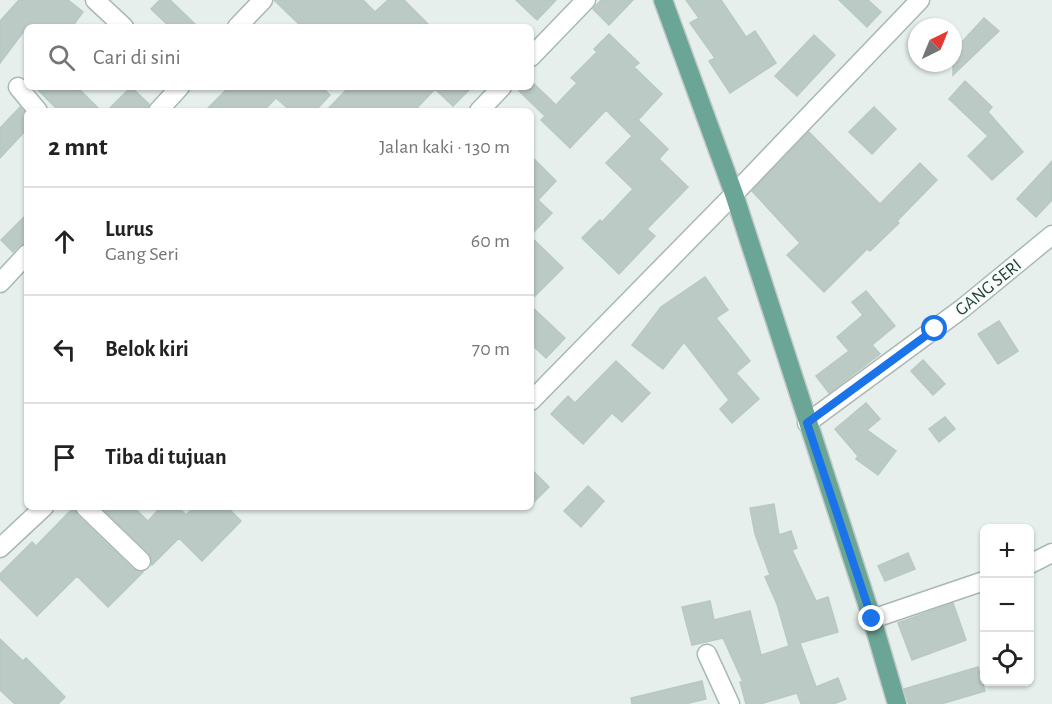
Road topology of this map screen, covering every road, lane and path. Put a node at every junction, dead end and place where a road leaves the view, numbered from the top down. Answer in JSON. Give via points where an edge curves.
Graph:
{"nodes":[{"id":1,"x":95,"y":0,"type":"edge"},
{"id":2,"x":263,"y":0,"type":"edge"},
{"id":3,"x":585,"y":0,"type":"edge"},
{"id":4,"x":663,"y":0,"type":"edge"},
{"id":5,"x":920,"y":0,"type":"edge"},
{"id":6,"x":121,"y":24,"type":"edge"},
{"id":7,"x":240,"y":24,"type":"edge"},
{"id":8,"x":534,"y":54,"type":"edge"},
{"id":9,"x":18,"y":87,"type":"dead end"},
{"id":10,"x":177,"y":90,"type":"edge"},
{"id":11,"x":499,"y":90,"type":"edge"},
{"id":12,"x":36,"y":108,"type":"edge"},
{"id":13,"x":161,"y":108,"type":"edge"},
{"id":14,"x":482,"y":108,"type":"edge"},
{"id":15,"x":734,"y":194,"type":"junction"},
{"id":16,"x":1052,"y":235,"type":"edge"},
{"id":17,"x":24,"y":257,"type":"edge"},
{"id":18,"x":0,"y":284,"type":"edge"},
{"id":19,"x":534,"y":398,"type":"edge"},
{"id":20,"x":807,"y":423,"type":"junction"},
{"id":21,"x":41,"y":510,"type":"edge"},
{"id":22,"x":88,"y":510,"type":"edge"},
{"id":23,"x":0,"y":548,"type":"edge"},
{"id":24,"x":1052,"y":554,"type":"edge"},
{"id":25,"x":141,"y":561,"type":"dead end"},
{"id":26,"x":1034,"y":562,"type":"edge"},
{"id":27,"x":980,"y":582,"type":"edge"},
{"id":28,"x":872,"y":619,"type":"junction"},
{"id":29,"x":707,"y":654,"type":"dead end"},
{"id":30,"x":730,"y":704,"type":"edge"},
{"id":31,"x":897,"y":704,"type":"edge"}],
"edges":[{"from":1,"to":6,"type":"street"},
{"from":2,"to":7,"type":"street"},
{"from":3,"to":8,"type":"street"},
{"from":4,"to":15,"type":"main road"},
{"from":5,"to":15,"type":"street"},
{"from":9,"to":12,"type":"street"},
{"from":10,"to":13,"type":"street"},
{"from":11,"to":14,"type":"street"},
{"from":15,"to":19,"type":"street"},
{"from":15,"to":20,"type":"main road"},
{"from":16,"to":20,"type":"street","name":"GANG SERI","via":[[963,308]]},
{"from":17,"to":18,"type":"street"},
{"from":20,"to":28,"type":"main road"},
{"from":21,"to":23,"type":"street"},
{"from":22,"to":25,"type":"street"},
{"from":24,"to":26,"type":"street"},
{"from":27,"to":28,"type":"street"},
{"from":28,"to":31,"type":"main road"},
{"from":29,"to":30,"type":"street"}]}
